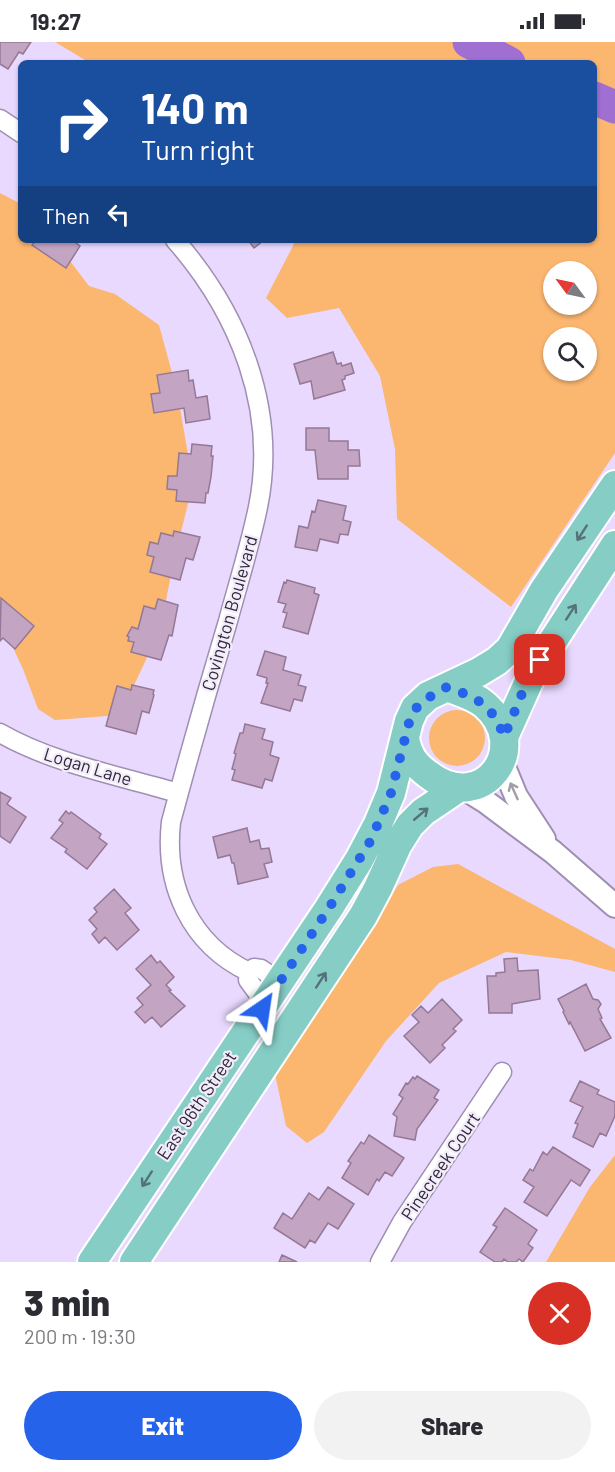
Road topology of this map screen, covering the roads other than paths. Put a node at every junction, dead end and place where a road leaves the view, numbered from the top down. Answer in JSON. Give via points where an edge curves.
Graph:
{"nodes":[{"id":1,"x":0,"y":119,"type":"edge"},
{"id":2,"x":18,"y":131,"type":"edge"},
{"id":3,"x":178,"y":243,"type":"edge"},
{"id":4,"x":615,"y":485,"type":"edge"},
{"id":5,"x":615,"y":545,"type":"edge"},
{"id":6,"x":447,"y":687,"type":"junction"},
{"id":7,"x":0,"y":733,"type":"edge"},
{"id":8,"x":405,"y":738,"type":"junction"},
{"id":9,"x":503,"y":749,"type":"junction"},
{"id":10,"x":461,"y":789,"type":"junction"},
{"id":11,"x":178,"y":793,"type":"junction"},
{"id":12,"x":553,"y":852,"type":"junction"},
{"id":13,"x":615,"y":906,"type":"edge"},
{"id":14,"x":249,"y":972,"type":"junction"},
{"id":15,"x":279,"y":981,"type":"junction"},
{"id":16,"x":262,"y":1009,"type":"junction"},
{"id":17,"x":502,"y":1072,"type":"dead end"},
{"id":18,"x":220,"y":1134,"type":"junction"},
{"id":19,"x":92,"y":1262,"type":"edge"},
{"id":20,"x":134,"y":1262,"type":"edge"},
{"id":21,"x":381,"y":1262,"type":"edge"}],
"edges":[{"from":1,"to":2,"type":"street"},
{"from":3,"to":11,"type":"street","name":"Covington Boulevard","via":[[211,284],[239,338],[259,400],[263,460],[259,506]]},
{"from":4,"to":6,"type":"main road","name":"East 96th Street","one_way":true,"via":[[544,590],[510,649],[487,668]]},
{"from":9,"to":5,"type":"main road","name":"East 96th Street","one_way":true,"via":[[534,670]]},
{"from":6,"to":8,"type":"main road","name":"East 96th Street","via":[[421,702],[411,715]]},
{"from":6,"to":9,"type":"main road","via":[[485,704],[498,722]]},
{"from":7,"to":11,"type":"street","name":"Logan Lane","via":[[44,753]]},
{"from":8,"to":10,"type":"main road","via":[[413,762],[437,781]]},
{"from":8,"to":15,"type":"main road","name":"East 96th Street","via":[[391,793],[371,840]]},
{"from":9,"to":10,"type":"main road","name":"East 96th Street","via":[[489,778]]},
{"from":12,"to":9,"type":"street","one_way":true,"via":[[516,796]]},
{"from":10,"to":12,"type":"street","via":[[486,802]]},
{"from":18,"to":10,"type":"main road","name":"East 96th Street","one_way":true,"via":[[363,916],[410,825],[423,812]]},
{"from":11,"to":14,"type":"street","name":"Covington Boulevard","via":[[168,847],[183,907],[215,951]]},
{"from":12,"to":13,"type":"street"},
{"from":14,"to":15,"type":"street","name":"Covington Boulevard","via":[[261,969]]},
{"from":14,"to":16,"type":"street","via":[[248,980],[259,995]]},
{"from":15,"to":16,"type":"main road","name":"East 96th Street"},
{"from":15,"to":18,"type":"main road","via":[[286,991],[287,1004],[245,1071]]},
{"from":16,"to":19,"type":"main road","name":"East 96th Street","one_way":true},
{"from":17,"to":21,"type":"street","name":"Pinecreek Court","via":[[402,1222]]},
{"from":18,"to":20,"type":"main road","name":"East 96th Street"}]}
